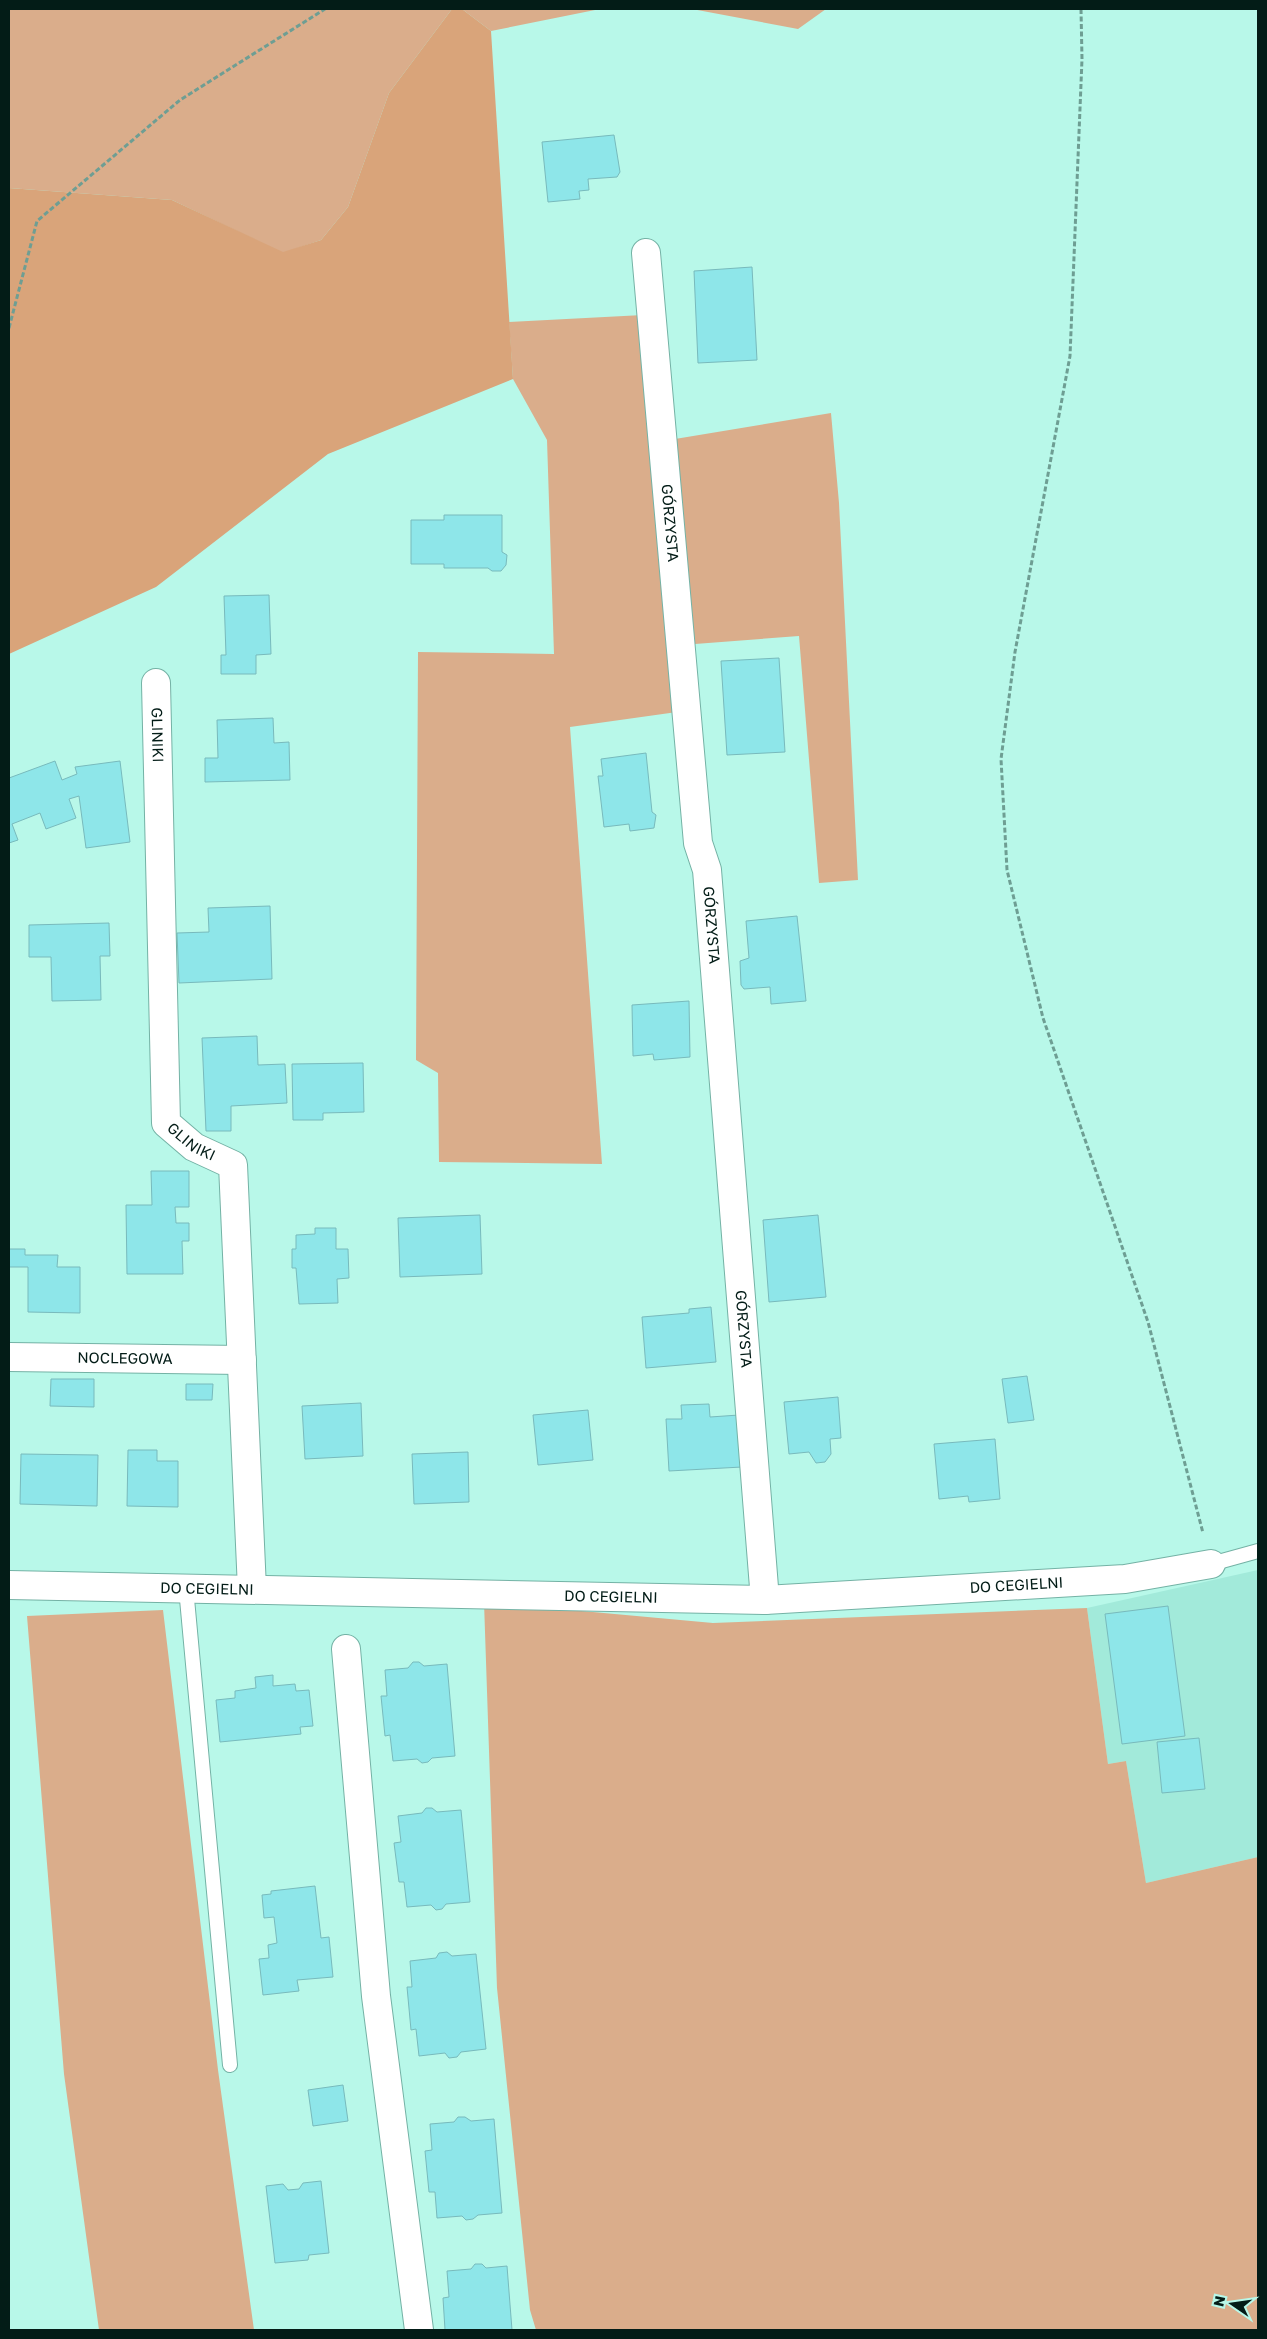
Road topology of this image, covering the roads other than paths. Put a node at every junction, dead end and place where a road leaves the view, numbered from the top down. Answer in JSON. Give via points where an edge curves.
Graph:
{"nodes":[{"id":1,"x":646,"y":253,"type":"dead end"},
{"id":2,"x":156,"y":683,"type":"dead end"},
{"id":3,"x":9,"y":1357,"type":"edge"},
{"id":4,"x":242,"y":1360,"type":"junction"},
{"id":5,"x":1258,"y":1550,"type":"edge"},
{"id":6,"x":1211,"y":1564,"type":"joint"},
{"id":7,"x":9,"y":1585,"type":"edge"},
{"id":8,"x":186,"y":1588,"type":"junction"},
{"id":9,"x":252,"y":1589,"type":"junction"},
{"id":10,"x":765,"y":1600,"type":"junction"},
{"id":11,"x":346,"y":1649,"type":"dead end"},
{"id":12,"x":230,"y":2065,"type":"dead end"},
{"id":13,"x":419,"y":2330,"type":"edge"}],
"edges":[{"from":1,"to":10,"type":"street","name":"GÓRZYSTA","via":[[698,843],[707,880]]},
{"from":2,"to":4,"type":"street","name":"GLINIKI","via":[[166,1122],[194,1147],[233,1166]]},
{"from":3,"to":4,"type":"street","name":"NOCLEGOWA"},
{"from":4,"to":9,"type":"street","name":"GLINIKI"},
{"from":5,"to":6,"type":"lane"},
{"from":6,"to":10,"type":"street","name":"DO CEGIELNI","via":[[1125,1579]]},
{"from":7,"to":8,"type":"street","name":"DO CEGIELNI"},
{"from":8,"to":9,"type":"street","name":"DO CEGIELNI"},
{"from":8,"to":12,"type":"lane"},
{"from":9,"to":10,"type":"street","name":"DO CEGIELNI"},
{"from":11,"to":13,"type":"street","via":[[376,1996]]}]}
